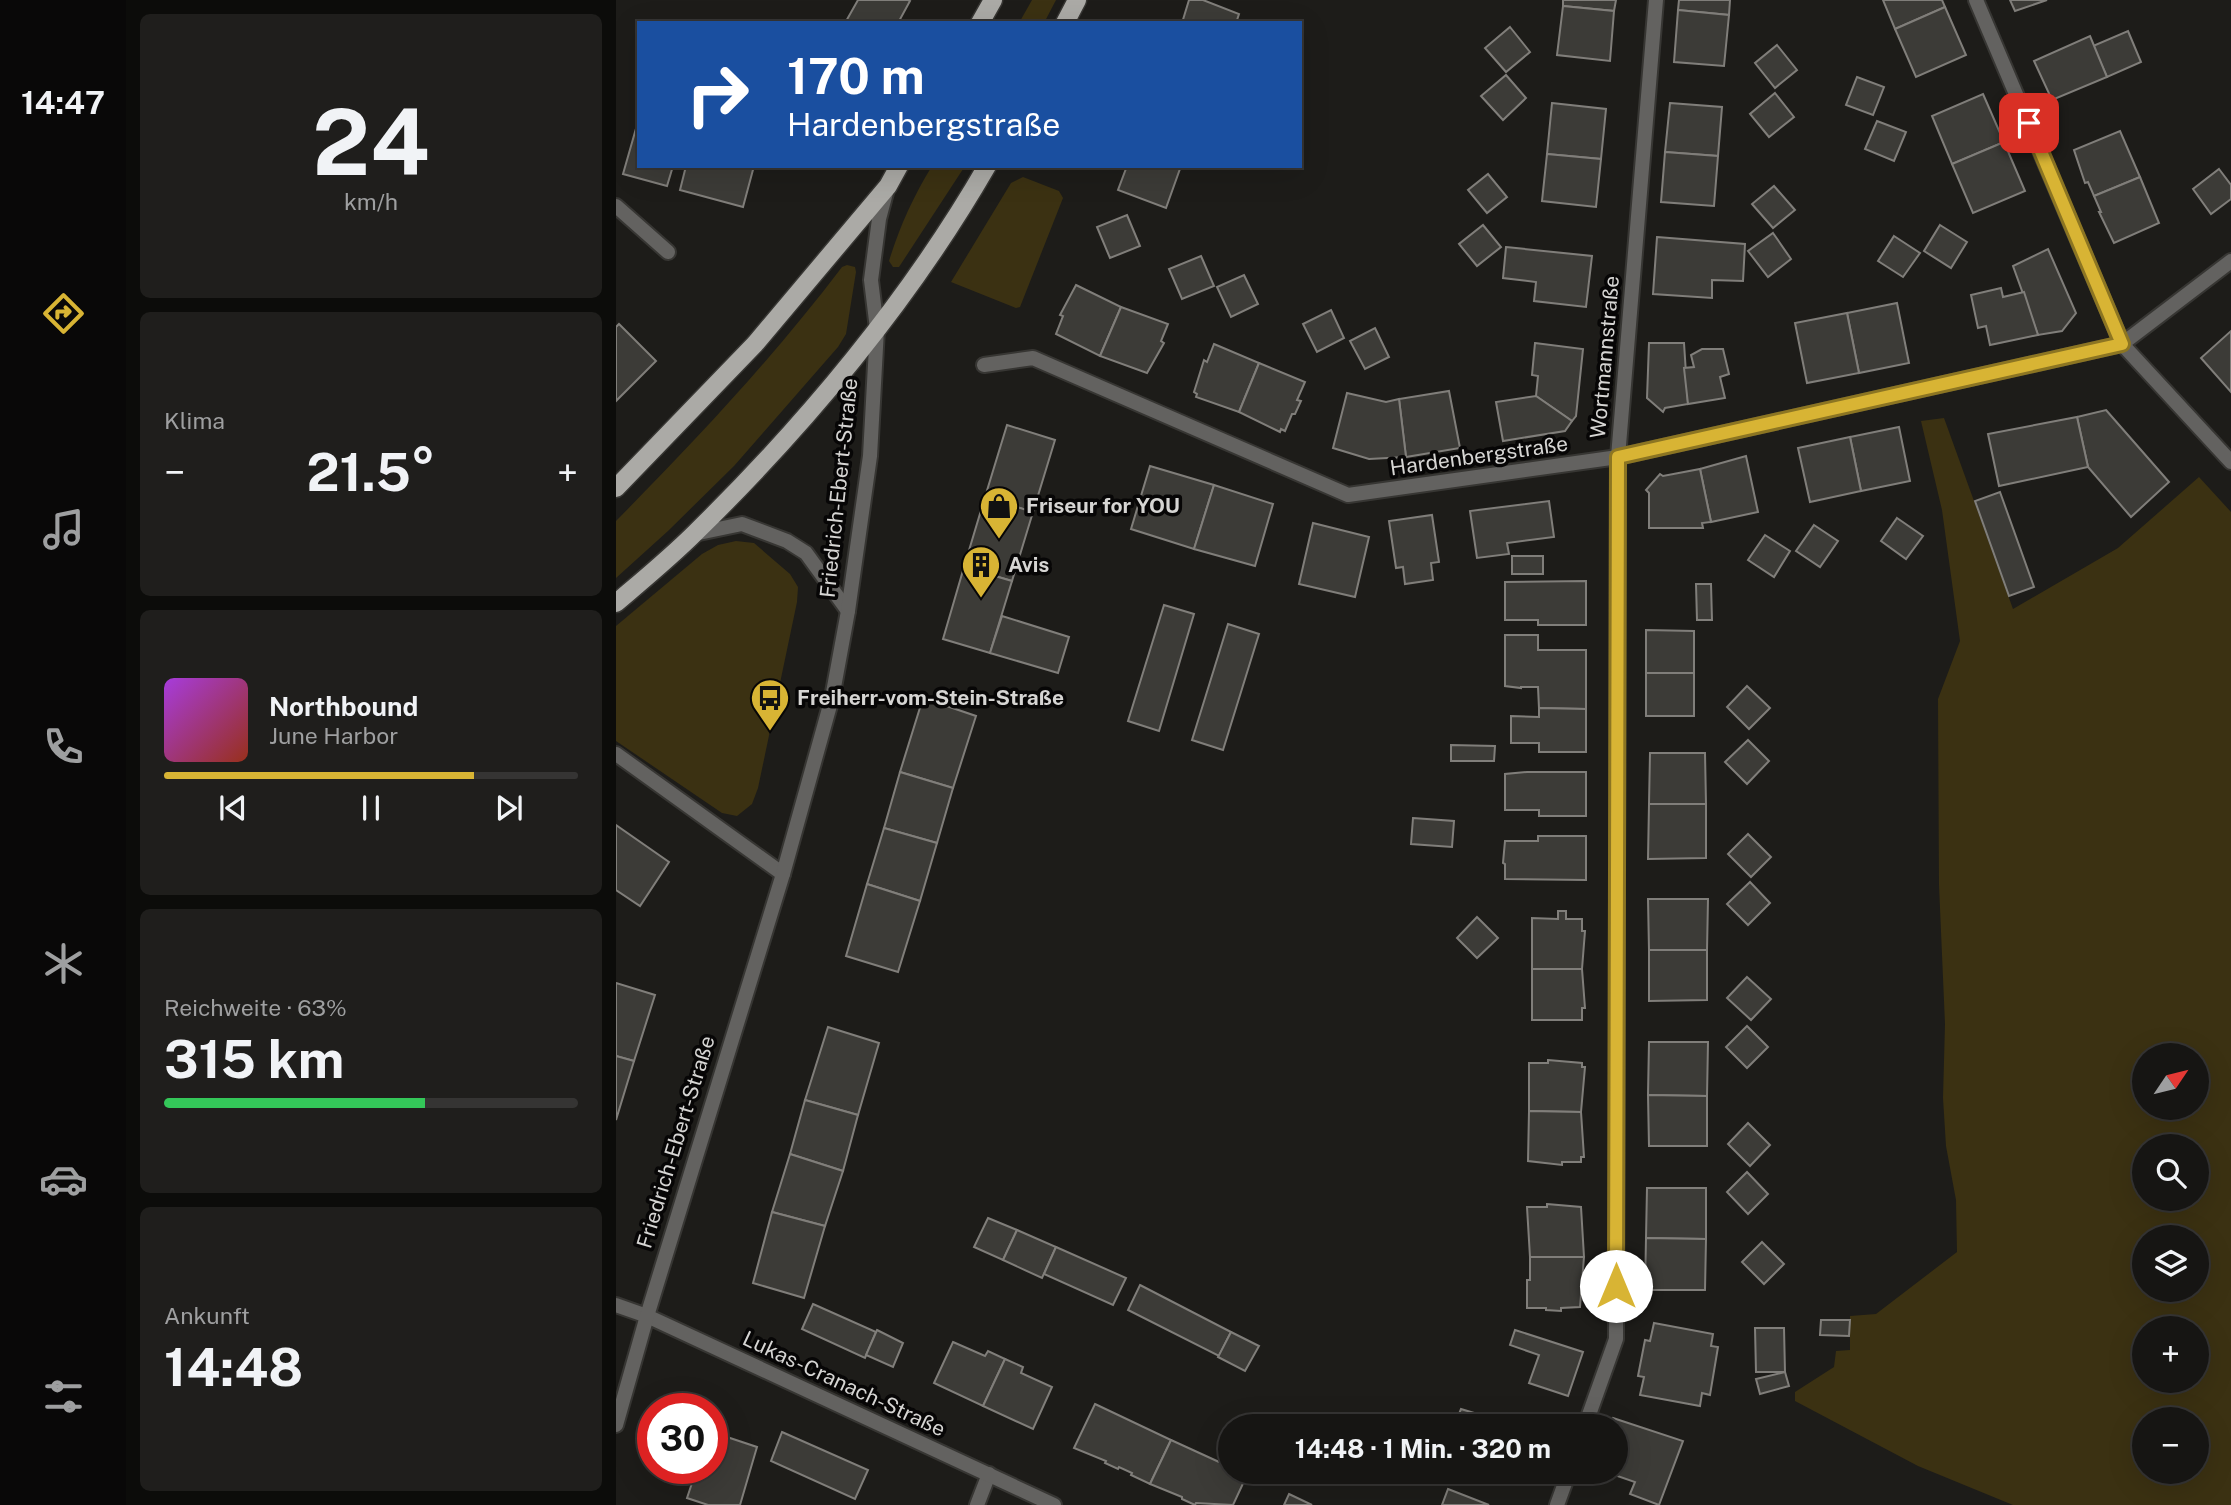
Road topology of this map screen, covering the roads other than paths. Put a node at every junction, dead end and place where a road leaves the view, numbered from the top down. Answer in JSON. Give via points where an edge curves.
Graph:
{"nodes":[{"id":1,"x":993,"y":0,"type":"edge"},
{"id":2,"x":1077,"y":0,"type":"edge"},
{"id":3,"x":1656,"y":0,"type":"edge"},
{"id":4,"x":1976,"y":0,"type":"edge"},
{"id":5,"x":981,"y":21,"type":"edge"},
{"id":6,"x":1066,"y":21,"type":"edge"},
{"id":7,"x":898,"y":168,"type":"edge"},
{"id":8,"x":986,"y":168,"type":"edge"},
{"id":9,"x":888,"y":186,"type":"junction"},
{"id":10,"x":616,"y":206,"type":"edge"},
{"id":11,"x":668,"y":252,"type":"dead end"},
{"id":12,"x":2231,"y":261,"type":"edge"},
{"id":13,"x":877,"y":329,"type":"junction"},
{"id":14,"x":2122,"y":344,"type":"junction"},
{"id":15,"x":984,"y":365,"type":"dead end"},
{"id":16,"x":1618,"y":457,"type":"junction"},
{"id":17,"x":2231,"y":462,"type":"edge"},
{"id":18,"x":616,"y":488,"type":"edge"},
{"id":19,"x":694,"y":534,"type":"junction"},
{"id":20,"x":616,"y":603,"type":"edge"},
{"id":21,"x":849,"y":611,"type":"junction"},
{"id":22,"x":616,"y":754,"type":"edge"},
{"id":23,"x":783,"y":874,"type":"junction"},
{"id":24,"x":616,"y":1305,"type":"edge"},
{"id":25,"x":647,"y":1316,"type":"junction"},
{"id":26,"x":1589,"y":1414,"type":"edge"},
{"id":27,"x":616,"y":1425,"type":"edge"},
{"id":28,"x":989,"y":1474,"type":"junction"},
{"id":29,"x":1565,"y":1484,"type":"edge"},
{"id":30,"x":977,"y":1505,"type":"edge"},
{"id":31,"x":1054,"y":1505,"type":"edge"},
{"id":32,"x":1558,"y":1505,"type":"edge"}],
"edges":[{"from":1,"to":5,"type":"main road"},
{"from":2,"to":6,"type":"main road"},
{"from":3,"to":16,"type":"street","name":"Wortmannstraße"},
{"from":4,"to":14,"type":"street"},
{"from":7,"to":9,"type":"main road","name":"Friedrich-Ebert-Straße"},
{"from":8,"to":13,"type":"main road","via":[[952,226]]},
{"from":9,"to":13,"type":"street","name":"Friedrich-Ebert-Straße","via":[[871,281]]},
{"from":9,"to":18,"type":"main road","name":"Friedrich-Ebert-Straße","via":[[755,344]]},
{"from":10,"to":11,"type":"street"},
{"from":12,"to":14,"type":"street"},
{"from":13,"to":19,"type":"main road","via":[[790,435]]},
{"from":13,"to":21,"type":"street","name":"Friedrich-Ebert-Straße","via":[[870,456]]},
{"from":14,"to":16,"type":"street","name":"Hardenbergstraße"},
{"from":14,"to":17,"type":"street"},
{"from":15,"to":16,"type":"street","name":"Hardenbergstraße","via":[[1033,358],[1348,495]]},
{"from":16,"to":26,"type":"street","name":"Wortmannstraße","via":[[1616,1339]]},
{"from":19,"to":20,"type":"main road"},
{"from":19,"to":21,"type":"street","name":"Friedrich-Ebert-Straße","via":[[742,524],[787,541],[807,553]]},
{"from":21,"to":23,"type":"street","name":"Friedrich-Ebert-Straße","via":[[832,698]]},
{"from":22,"to":23,"type":"street"},
{"from":23,"to":25,"type":"street","name":"Friedrich-Ebert-Straße"},
{"from":24,"to":25,"type":"street","name":"Lukas-Cranach-Straße"},
{"from":25,"to":27,"type":"street","name":"Friedrich-Ebert-Straße"},
{"from":25,"to":28,"type":"street","name":"Lukas-Cranach-Straße"},
{"from":28,"to":30,"type":"street"},
{"from":28,"to":31,"type":"street","name":"Lukas-Cranach-Straße"},
{"from":29,"to":32,"type":"street"}]}
